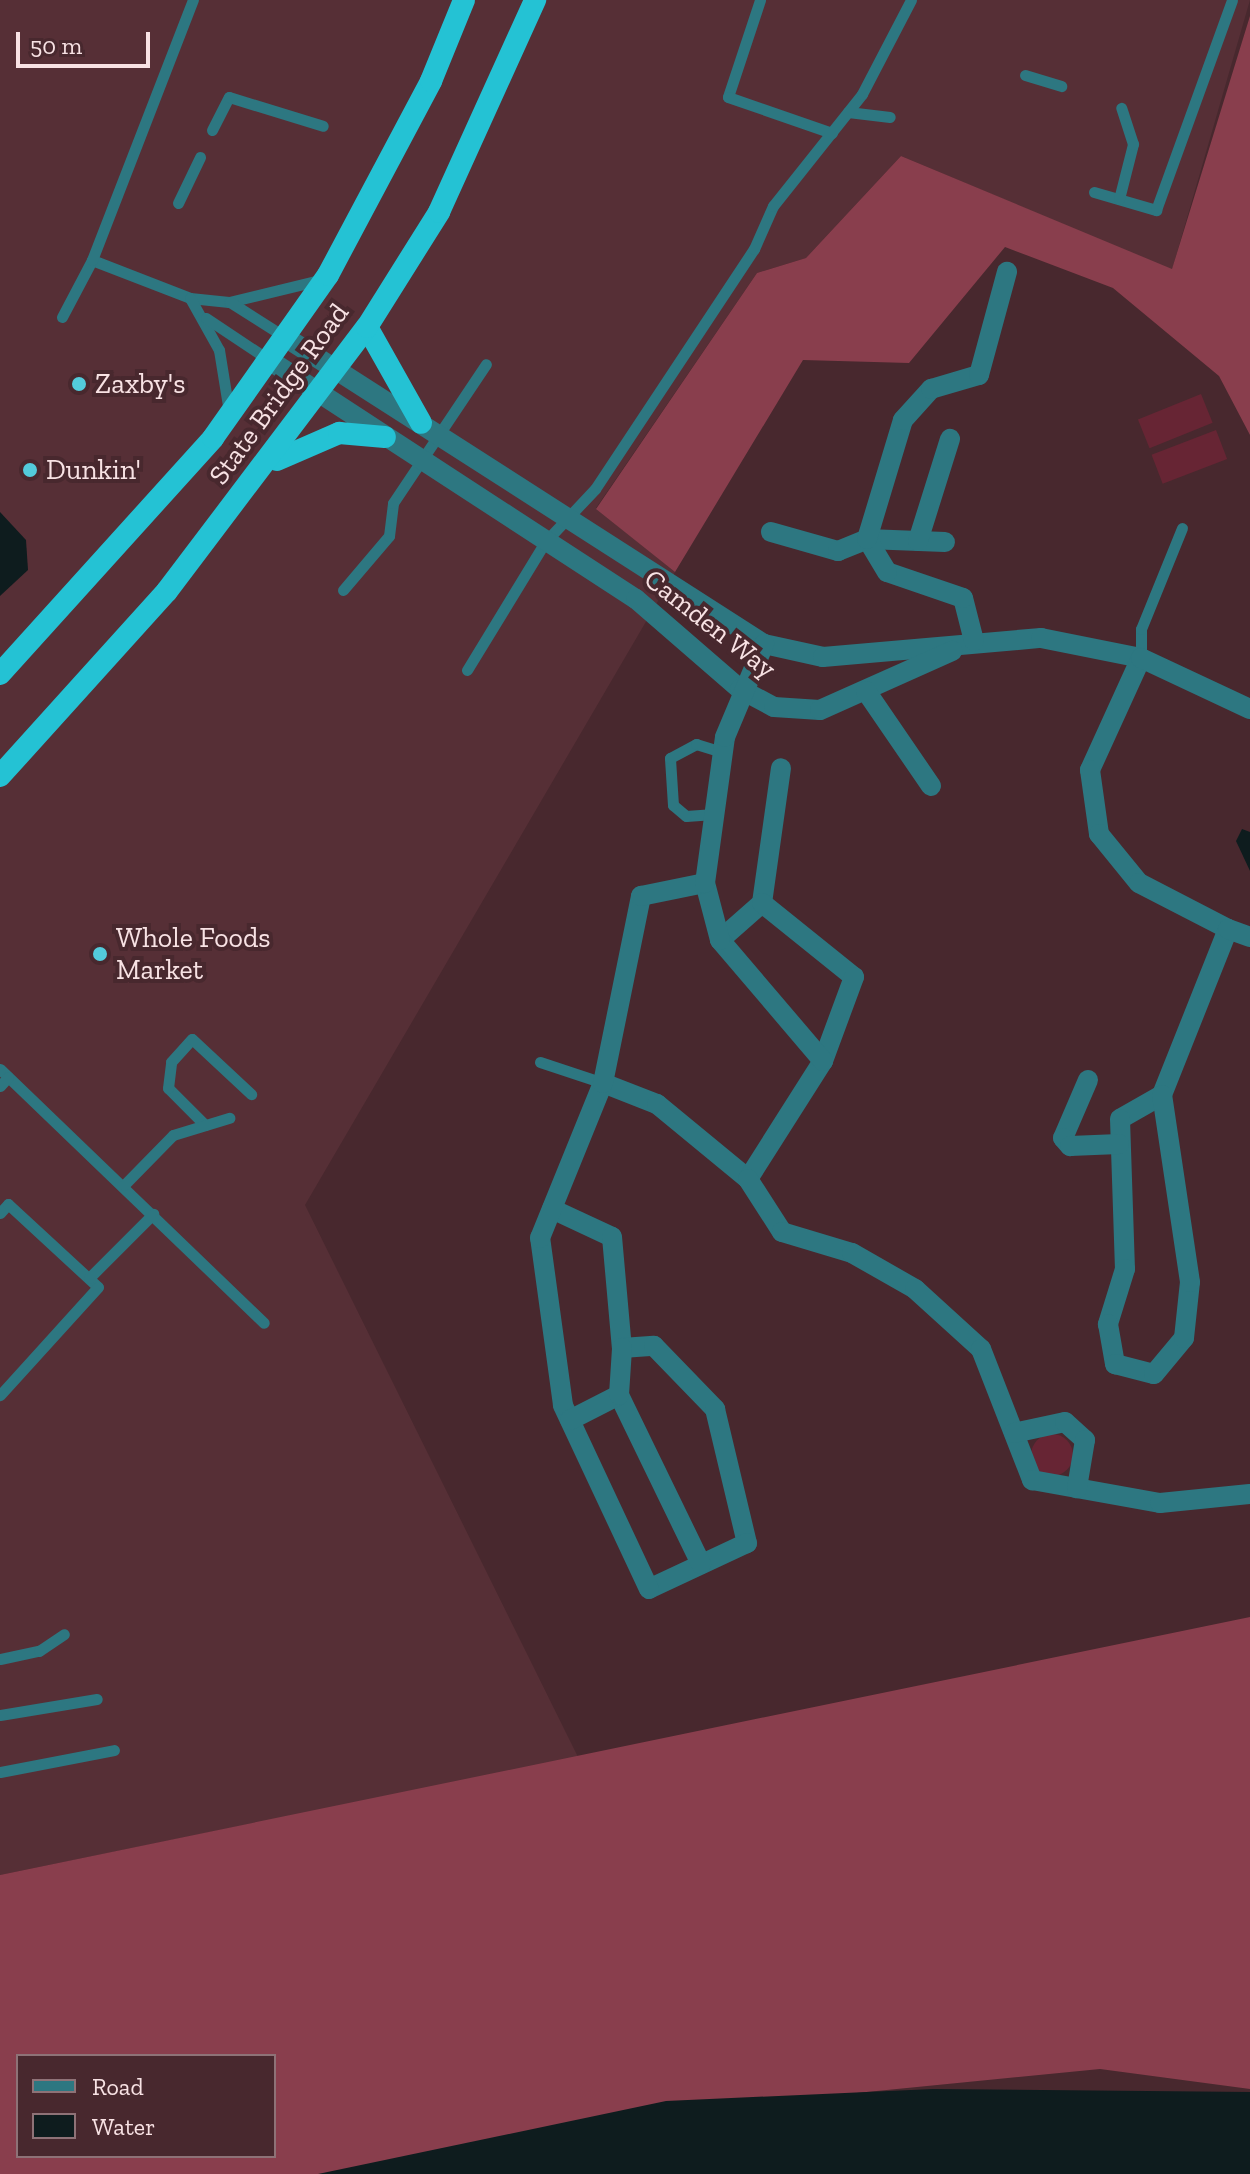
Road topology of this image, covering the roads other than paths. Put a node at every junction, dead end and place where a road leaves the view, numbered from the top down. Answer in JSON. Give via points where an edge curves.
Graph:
{"nodes":[{"id":1,"x":193,"y":0,"type":"edge"},
{"id":2,"x":464,"y":0,"type":"edge"},
{"id":3,"x":535,"y":0,"type":"edge"},
{"id":4,"x":760,"y":0,"type":"edge"},
{"id":5,"x":911,"y":0,"type":"edge"},
{"id":6,"x":1232,"y":0,"type":"edge"},
{"id":7,"x":1025,"y":75,"type":"dead end"},
{"id":8,"x":1061,"y":86,"type":"dead end"},
{"id":9,"x":1121,"y":108,"type":"dead end"},
{"id":10,"x":848,"y":112,"type":"junction"},
{"id":11,"x":890,"y":117,"type":"dead end"},
{"id":12,"x":323,"y":126,"type":"dead end"},
{"id":13,"x":212,"y":130,"type":"dead end"},
{"id":14,"x":832,"y":133,"type":"junction"},
{"id":15,"x":200,"y":157,"type":"dead end"},
{"id":16,"x":1094,"y":192,"type":"dead end"},
{"id":17,"x":1119,"y":199,"type":"junction"},
{"id":18,"x":178,"y":203,"type":"dead end"},
{"id":19,"x":92,"y":260,"type":"junction"},
{"id":20,"x":1007,"y":272,"type":"dead end"},
{"id":21,"x":328,"y":275,"type":"junction"},
{"id":22,"x":190,"y":298,"type":"junction"},
{"id":23,"x":229,"y":302,"type":"junction"},
{"id":24,"x":62,"y":317,"type":"dead end"},
{"id":25,"x":205,"y":317,"type":"junction"},
{"id":26,"x":367,"y":327,"type":"junction"},
{"id":27,"x":285,"y":337,"type":"junction"},
{"id":28,"x":269,"y":360,"type":"junction"},
{"id":29,"x":486,"y":364,"type":"dead end"},
{"id":30,"x":334,"y":372,"type":"junction"},
{"id":31,"x":319,"y":393,"type":"junction"},
{"id":32,"x":229,"y":416,"type":"junction"},
{"id":33,"x":430,"y":429,"type":"junction"},
{"id":34,"x":385,"y":437,"type":"junction"},
{"id":35,"x":950,"y":439,"type":"dead end"},
{"id":36,"x":421,"y":461,"type":"junction"},
{"id":37,"x":265,"y":467,"type":"junction"},
{"id":38,"x":566,"y":514,"type":"junction"},
{"id":39,"x":1182,"y":528,"type":"dead end"},
{"id":40,"x":771,"y":532,"type":"dead end"},
{"id":41,"x":867,"y":539,"type":"junction"},
{"id":42,"x":918,"y":541,"type":"junction"},
{"id":43,"x":545,"y":542,"type":"junction"},
{"id":44,"x":945,"y":542,"type":"dead end"},
{"id":45,"x":343,"y":590,"type":"dead end"},
{"id":46,"x":974,"y":641,"type":"junction"},
{"id":47,"x":764,"y":644,"type":"junction"},
{"id":48,"x":1141,"y":658,"type":"junction"},
{"id":49,"x":467,"y":670,"type":"dead end"},
{"id":50,"x":0,"y":674,"type":"edge"},
{"id":51,"x":866,"y":691,"type":"junction"},
{"id":52,"x":745,"y":692,"type":"junction"},
{"id":53,"x":1250,"y":709,"type":"edge"},
{"id":54,"x":723,"y":752,"type":"junction"},
{"id":55,"x":781,"y":768,"type":"dead end"},
{"id":56,"x":0,"y":776,"type":"edge"},
{"id":57,"x":931,"y":786,"type":"dead end"},
{"id":58,"x":714,"y":814,"type":"junction"},
{"id":59,"x":705,"y":883,"type":"junction"},
{"id":60,"x":762,"y":903,"type":"junction"},
{"id":61,"x":1228,"y":929,"type":"junction"},
{"id":62,"x":1250,"y":937,"type":"edge"},
{"id":63,"x":720,"y":940,"type":"junction"},
{"id":64,"x":823,"y":1061,"type":"junction"},
{"id":65,"x":540,"y":1062,"type":"dead end"},
{"id":66,"x":3,"y":1077,"type":"edge"},
{"id":67,"x":1088,"y":1080,"type":"dead end"},
{"id":68,"x":603,"y":1083,"type":"junction"},
{"id":69,"x":251,"y":1094,"type":"dead end"},
{"id":70,"x":1162,"y":1095,"type":"junction"},
{"id":71,"x":229,"y":1118,"type":"dead end"},
{"id":72,"x":205,"y":1125,"type":"junction"},
{"id":73,"x":1119,"y":1144,"type":"junction"},
{"id":74,"x":748,"y":1179,"type":"junction"},
{"id":75,"x":124,"y":1185,"type":"junction"},
{"id":76,"x":552,"y":1209,"type":"junction"},
{"id":77,"x":0,"y":1213,"type":"edge"},
{"id":78,"x":153,"y":1214,"type":"junction"},
{"id":79,"x":89,"y":1278,"type":"junction"},
{"id":80,"x":264,"y":1323,"type":"dead end"},
{"id":81,"x":622,"y":1348,"type":"junction"},
{"id":82,"x":0,"y":1395,"type":"edge"},
{"id":83,"x":619,"y":1395,"type":"junction"},
{"id":84,"x":570,"y":1420,"type":"junction"},
{"id":85,"x":1014,"y":1433,"type":"junction"},
{"id":86,"x":1077,"y":1488,"type":"junction"},
{"id":87,"x":1250,"y":1494,"type":"edge"},
{"id":88,"x":701,"y":1564,"type":"junction"},
{"id":89,"x":64,"y":1634,"type":"dead end"},
{"id":90,"x":0,"y":1659,"type":"edge"},
{"id":91,"x":97,"y":1699,"type":"dead end"},
{"id":92,"x":0,"y":1715,"type":"edge"},
{"id":93,"x":114,"y":1750,"type":"dead end"},
{"id":94,"x":0,"y":1772,"type":"edge"}],
"edges":[{"from":1,"to":19,"type":"lane"},
{"from":2,"to":21,"type":"highway","name":"State Bridge Road","via":[[431,81]]},
{"from":3,"to":26,"type":"highway","name":"State Bridge Road","via":[[439,212]]},
{"from":4,"to":14,"type":"lane","via":[[728,97]]},
{"from":5,"to":10,"type":"lane"},
{"from":6,"to":17,"type":"lane","via":[[1156,210]]},
{"from":7,"to":8,"type":"lane"},
{"from":9,"to":17,"type":"lane","via":[[1133,144]]},
{"from":10,"to":11,"type":"lane"},
{"from":10,"to":14,"type":"lane"},
{"from":12,"to":13,"type":"lane","via":[[229,97]]},
{"from":14,"to":38,"type":"lane","via":[[773,206],[754,249],[595,489]]},
{"from":15,"to":18,"type":"lane"},
{"from":16,"to":17,"type":"lane"},
{"from":19,"to":22,"type":"lane"},
{"from":19,"to":24,"type":"lane"},
{"from":20,"to":41,"type":"street","via":[[979,375],[931,389],[903,420]]},
{"from":21,"to":23,"type":"lane","via":[[284,294]]},
{"from":21,"to":27,"type":"highway","name":"State Bridge Road"},
{"from":22,"to":23,"type":"lane"},
{"from":22,"to":25,"type":"lane"},
{"from":23,"to":27,"type":"lane"},
{"from":25,"to":28,"type":"lane"},
{"from":25,"to":32,"type":"lane","via":[[226,375]]},
{"from":26,"to":30,"type":"highway","name":"State Bridge Road"},
{"from":26,"to":33,"type":"highway"},
{"from":27,"to":28,"type":"highway","name":"State Bridge Road"},
{"from":27,"to":30,"type":"street","name":"Camden Way"},
{"from":28,"to":31,"type":"street","name":"Camden Way"},
{"from":28,"to":32,"type":"highway","name":"State Bridge Road"},
{"from":29,"to":33,"type":"lane"},
{"from":30,"to":31,"type":"highway","name":"State Bridge Road"},
{"from":30,"to":33,"type":"street","name":"Camden Way"},
{"from":31,"to":34,"type":"street","name":"Camden Way"},
{"from":31,"to":37,"type":"highway","name":"State Bridge Road"},
{"from":32,"to":50,"type":"highway","name":"State Bridge Road"},
{"from":33,"to":36,"type":"lane"},
{"from":33,"to":38,"type":"street","name":"Camden Way"},
{"from":34,"to":36,"type":"street","name":"Camden Way"},
{"from":34,"to":37,"type":"highway","via":[[320,437]]},
{"from":35,"to":42,"type":"street"},
{"from":36,"to":43,"type":"street","name":"Camden Way"},
{"from":36,"to":45,"type":"lane","via":[[393,503],[389,536]]},
{"from":37,"to":56,"type":"highway","name":"State Bridge Road","via":[[167,591]]},
{"from":38,"to":43,"type":"lane"},
{"from":38,"to":47,"type":"street","name":"Camden Way"},
{"from":39,"to":48,"type":"lane","via":[[1141,629]]},
{"from":40,"to":41,"type":"street","via":[[838,551]]},
{"from":41,"to":42,"type":"street"},
{"from":41,"to":46,"type":"street","via":[[887,572],[963,598]]},
{"from":42,"to":44,"type":"street"},
{"from":43,"to":49,"type":"lane"},
{"from":43,"to":52,"type":"street","name":"Camden Way","via":[[636,599]]},
{"from":46,"to":47,"type":"street","name":"Camden Way","via":[[823,657]]},
{"from":46,"to":48,"type":"street","via":[[1041,638]]},
{"from":46,"to":51,"type":"street","name":"Camden Way"},
{"from":47,"to":52,"type":"street"},
{"from":48,"to":53,"type":"street"},
{"from":48,"to":61,"type":"street","via":[[1090,770],[1099,834],[1139,883]]},
{"from":51,"to":52,"type":"street","name":"Camden Way","via":[[820,710],[774,707]]},
{"from":51,"to":57,"type":"street"},
{"from":52,"to":54,"type":"street"},
{"from":54,"to":58,"type":"street"},
{"from":54,"to":58,"type":"lane","via":[[696,744],[670,758],[673,805],[686,816]]},
{"from":55,"to":60,"type":"street"},
{"from":58,"to":59,"type":"street"},
{"from":59,"to":63,"type":"street"},
{"from":59,"to":68,"type":"street","via":[[641,896]]},
{"from":60,"to":63,"type":"street"},
{"from":60,"to":64,"type":"street","via":[[854,977]]},
{"from":61,"to":62,"type":"street"},
{"from":61,"to":70,"type":"street"},
{"from":63,"to":64,"type":"street"},
{"from":64,"to":74,"type":"street"},
{"from":65,"to":68,"type":"lane"},
{"from":66,"to":75,"type":"lane"},
{"from":67,"to":73,"type":"street","via":[[1063,1138],[1070,1146]]},
{"from":68,"to":74,"type":"street","via":[[657,1104]]},
{"from":68,"to":76,"type":"street"},
{"from":69,"to":72,"type":"lane","via":[[192,1039],[171,1062],[168,1088]]},
{"from":70,"to":73,"type":"street","via":[[1120,1119]]},
{"from":70,"to":73,"type":"street","via":[[1190,1282],[1184,1338],[1154,1374],[1115,1364],[1108,1324],[1125,1269]]},
{"from":71,"to":72,"type":"lane"},
{"from":72,"to":75,"type":"lane","via":[[173,1135]]},
{"from":74,"to":85,"type":"street","via":[[782,1232],[852,1253],[915,1289],[981,1349]]},
{"from":75,"to":78,"type":"lane"},
{"from":76,"to":81,"type":"street","via":[[612,1237]]},
{"from":76,"to":84,"type":"street","via":[[540,1238]]},
{"from":77,"to":79,"type":"lane","via":[[8,1204]]},
{"from":78,"to":79,"type":"lane"},
{"from":78,"to":80,"type":"lane"},
{"from":79,"to":82,"type":"lane","via":[[98,1287]]},
{"from":81,"to":83,"type":"street"},
{"from":81,"to":88,"type":"street","via":[[654,1346],[715,1409],[747,1543]]},
{"from":83,"to":84,"type":"street"},
{"from":83,"to":88,"type":"street"},
{"from":84,"to":88,"type":"street","via":[[649,1589]]},
{"from":85,"to":86,"type":"street","via":[[1032,1480]]},
{"from":85,"to":86,"type":"street","via":[[1065,1422],[1085,1440]]},
{"from":86,"to":87,"type":"street","via":[[1160,1503]]},
{"from":89,"to":90,"type":"lane","via":[[39,1651]]},
{"from":91,"to":92,"type":"lane"},
{"from":93,"to":94,"type":"lane"}]}
